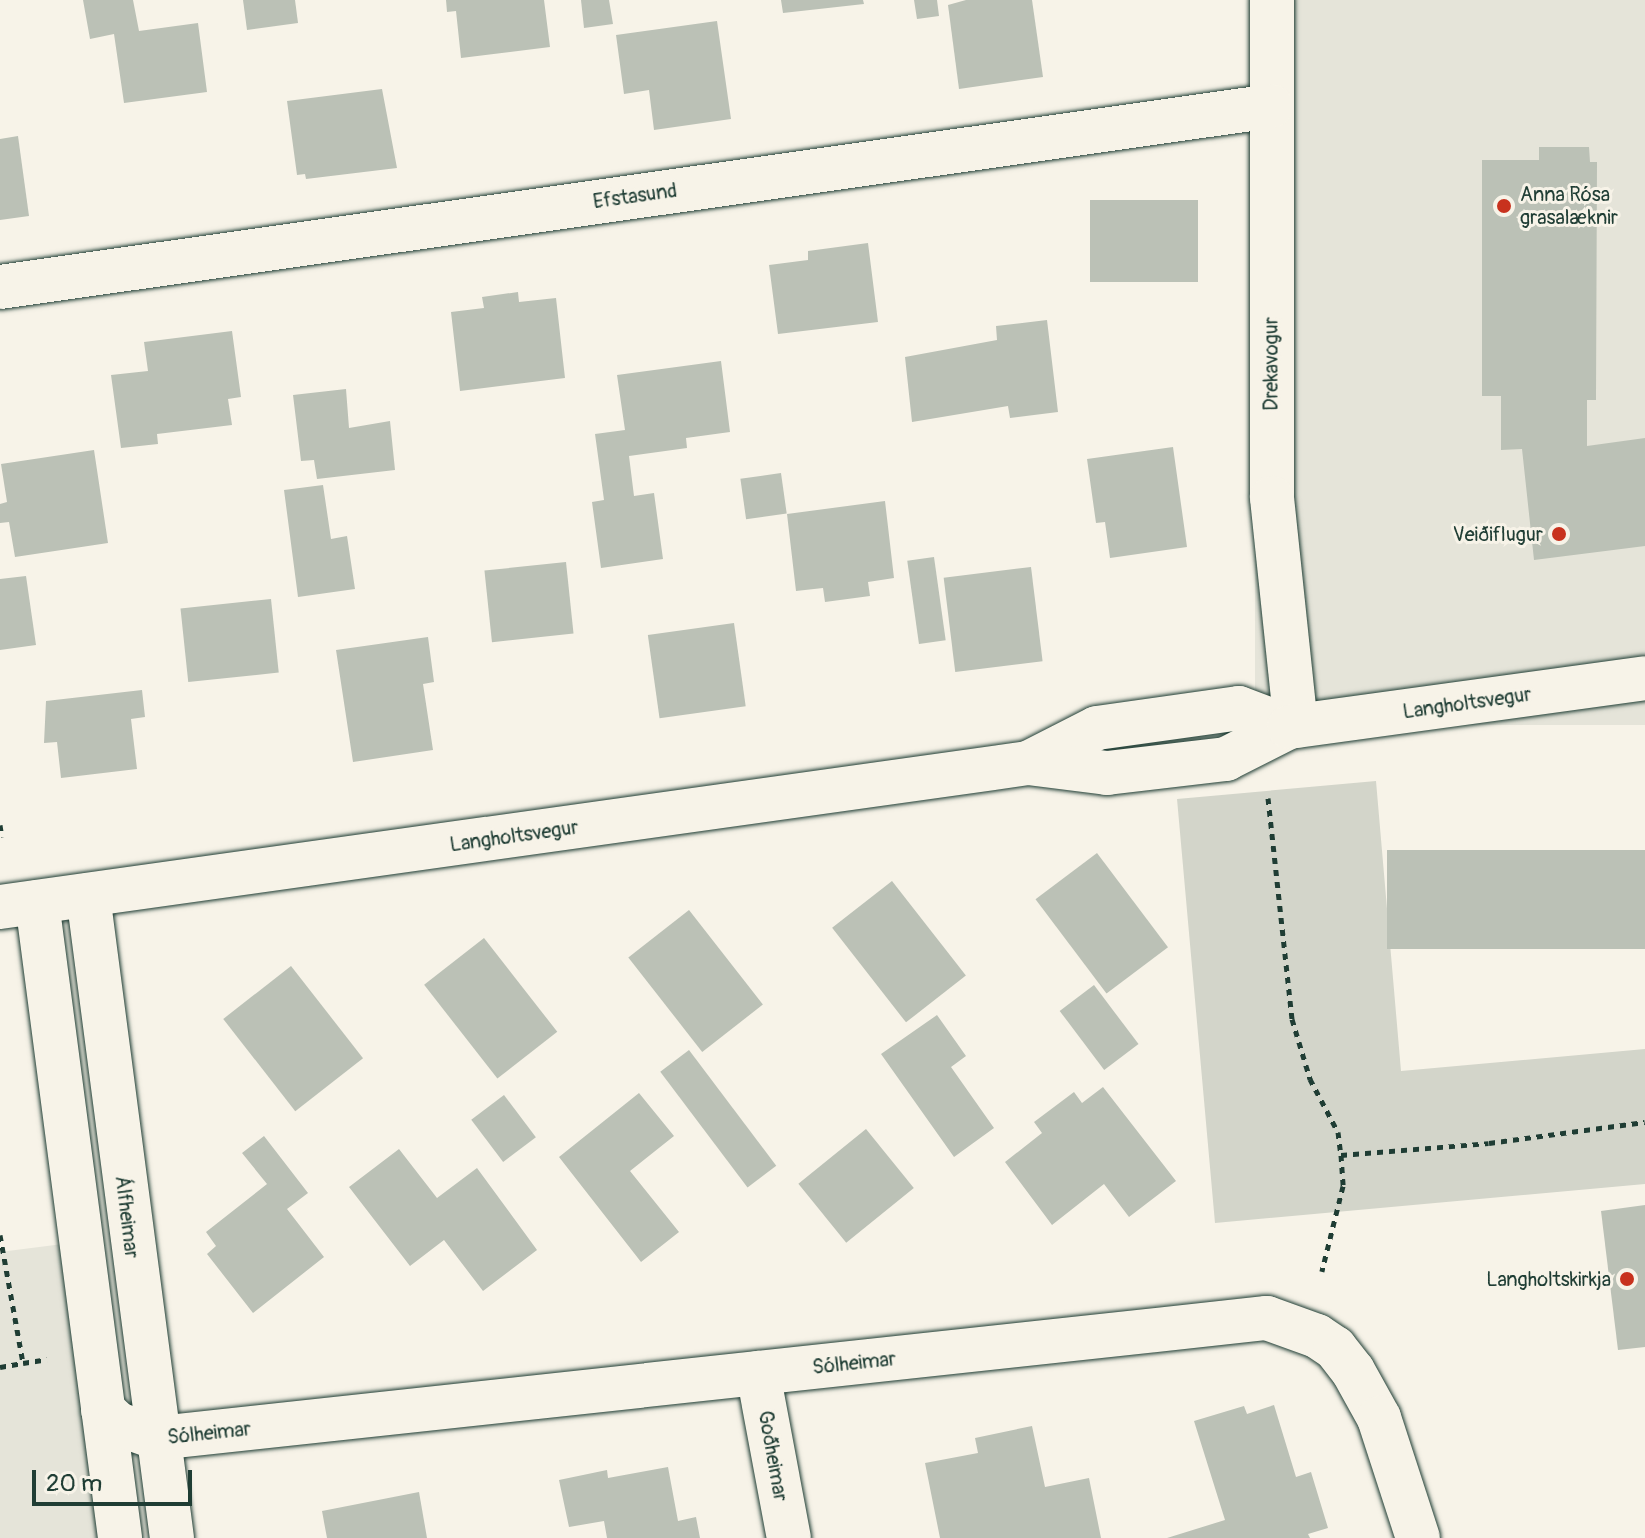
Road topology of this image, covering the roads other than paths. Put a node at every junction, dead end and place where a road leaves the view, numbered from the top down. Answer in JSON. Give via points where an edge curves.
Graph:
{"nodes":[{"id":1,"x":1272,"y":0,"type":"edge"},
{"id":2,"x":1271,"y":106,"type":"junction"},
{"id":3,"x":0,"y":287,"type":"edge"},
{"id":4,"x":1645,"y":678,"type":"edge"},
{"id":5,"x":1293,"y":726,"type":"junction"},
{"id":6,"x":88,"y":895,"type":"junction"},
{"id":7,"x":18,"y":905,"type":"edge"},
{"id":8,"x":758,"y":1373,"type":"junction"},
{"id":9,"x":103,"y":1410,"type":"junction"},
{"id":10,"x":158,"y":1438,"type":"junction"},
{"id":11,"x":114,"y":1488,"type":"junction"},
{"id":12,"x":120,"y":1538,"type":"edge"},
{"id":13,"x":172,"y":1538,"type":"edge"},
{"id":14,"x":789,"y":1538,"type":"edge"},
{"id":15,"x":1418,"y":1538,"type":"edge"}],
"edges":[{"from":1,"to":2,"type":"street","name":"Drekavogur"},
{"from":2,"to":3,"type":"street","name":"Efstasund"},
{"from":2,"to":5,"type":"street","name":"Drekavogur","via":[[1272,498]]},
{"from":4,"to":5,"type":"street","name":"Langholtsvegur"},
{"from":5,"to":6,"type":"street","name":"Langholtsvegur","via":[[1226,759],[1107,773],[1028,763]]},
{"from":6,"to":7,"type":"street","name":"Langholtsvegur"},
{"from":6,"to":10,"type":"street","name":"Álfheimar"},
{"from":7,"to":9,"type":"street"},
{"from":8,"to":10,"type":"street","name":"Sólheimar"},
{"from":8,"to":14,"type":"street","name":"Goðheimar"},
{"from":8,"to":15,"type":"street","name":"Sólheimar","via":[[1267,1318],[1295,1325],[1335,1348],[1353,1371],[1379,1418]]},
{"from":9,"to":10,"type":"street","name":"Sólheimar","via":[[118,1424]]},
{"from":9,"to":11,"type":"street"},
{"from":10,"to":11,"type":"street","name":"Sólheimar","via":[[137,1451]]},
{"from":10,"to":13,"type":"street","name":"Álfheimar"},
{"from":11,"to":12,"type":"street"}]}
